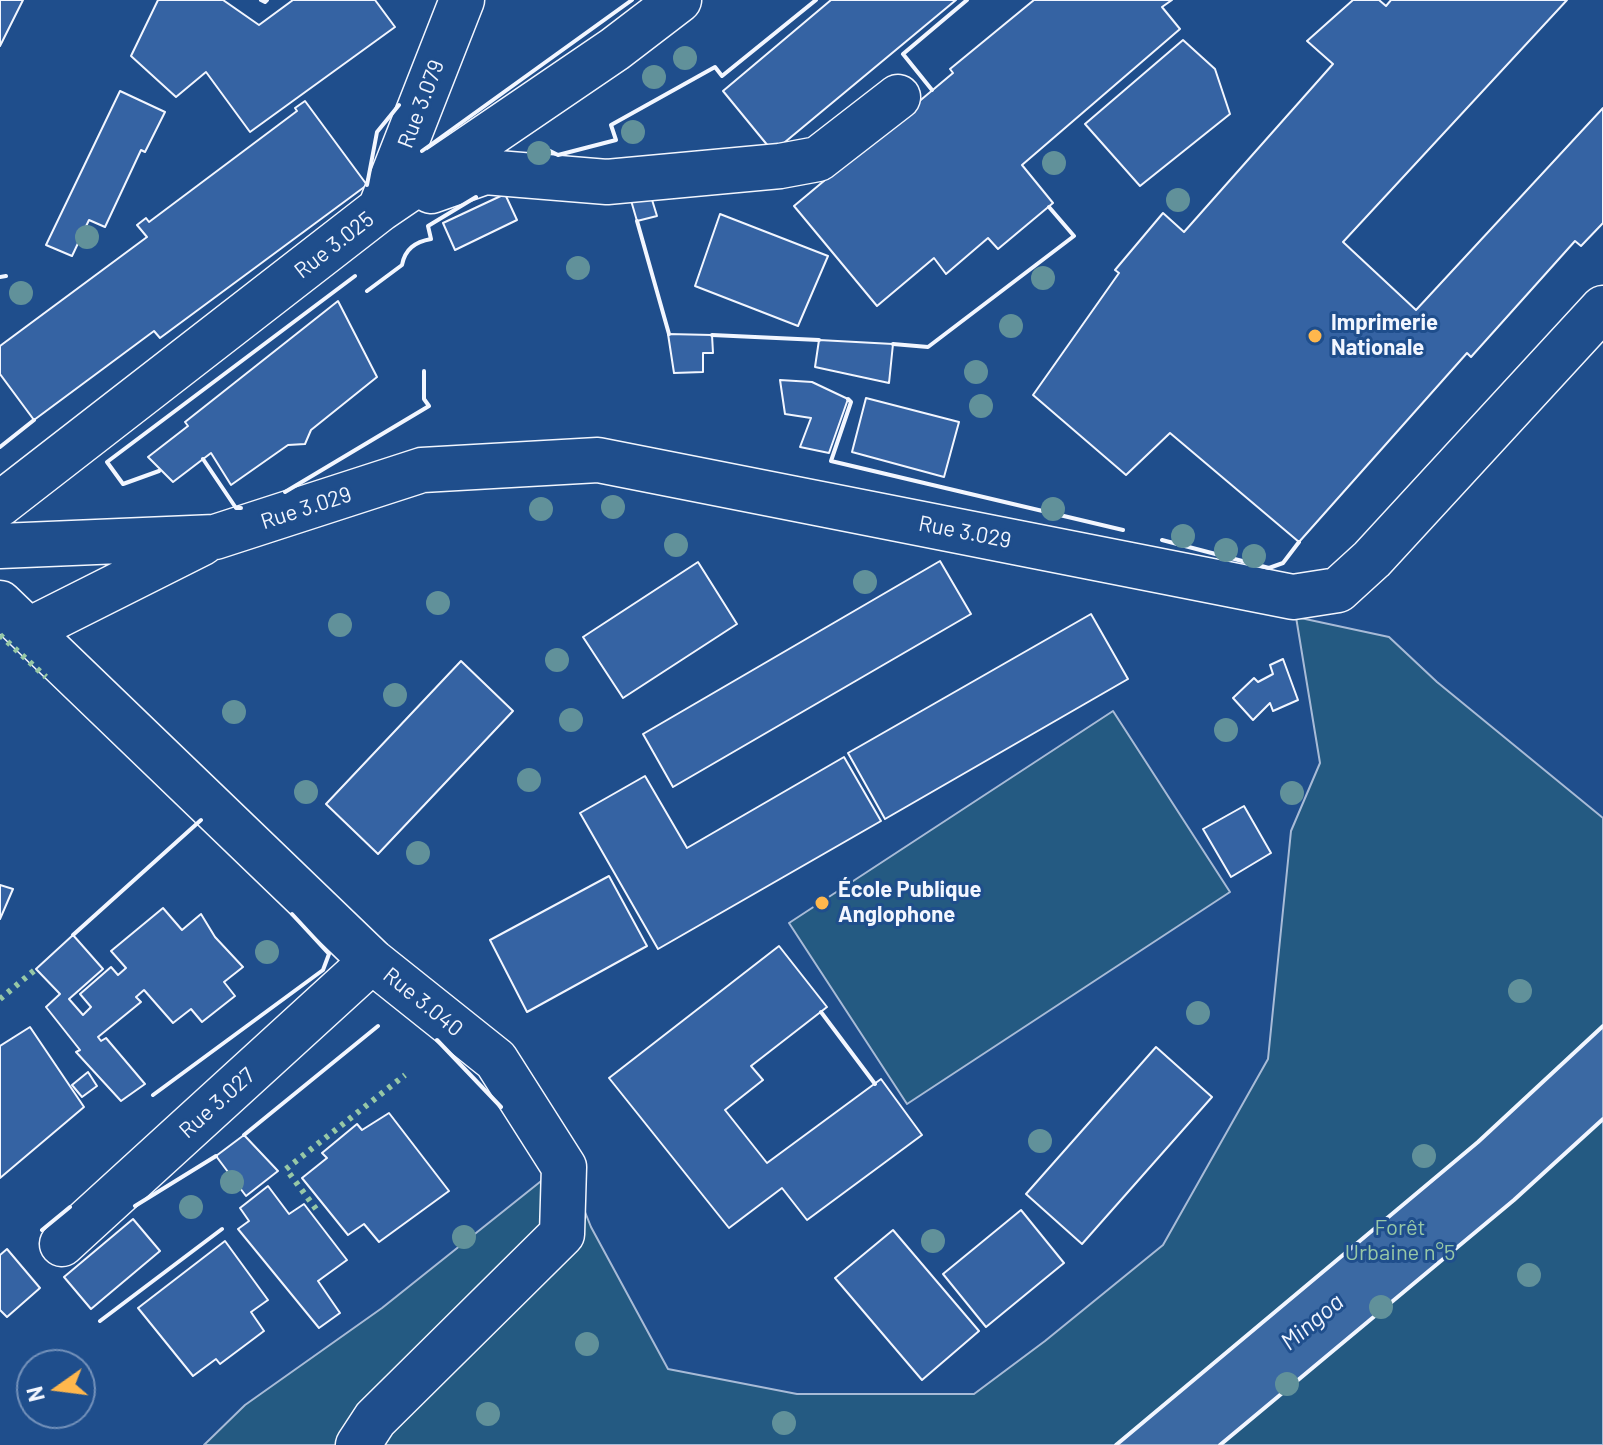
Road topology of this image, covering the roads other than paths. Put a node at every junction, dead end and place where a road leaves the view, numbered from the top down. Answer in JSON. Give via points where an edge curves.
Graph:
{"nodes":[{"id":1,"x":462,"y":0,"type":"edge"},
{"id":2,"x":679,"y":0,"type":"edge"},
{"id":3,"x":898,"y":97,"type":"dead end"},
{"id":4,"x":380,"y":209,"type":"junction"},
{"id":5,"x":1603,"y":308,"type":"edge"},
{"id":6,"x":0,"y":504,"type":"edge"},
{"id":7,"x":215,"y":537,"type":"junction"},
{"id":8,"x":0,"y":546,"type":"edge"},
{"id":9,"x":14,"y":616,"type":"edge"},
{"id":10,"x":372,"y":961,"type":"junction"},
{"id":11,"x":62,"y":1244,"type":"dead end"},
{"id":12,"x":358,"y":1445,"type":"edge"}],
"edges":[{"from":1,"to":4,"type":"street","name":"Rue 3.079"},
{"from":2,"to":4,"type":"street","name":"Rue 3.025"},
{"from":3,"to":4,"type":"street","via":[[818,159],[607,182],[485,172]]},
{"from":4,"to":6,"type":"street","name":"Rue 3.025"},
{"from":5,"to":7,"type":"street","name":"Rue 3.029","via":[[1338,590],[1293,597],[598,460],[422,470]]},
{"from":7,"to":8,"type":"street","name":"Rue 3.029"},
{"from":7,"to":9,"type":"street","name":"Rue 3.029"},
{"from":9,"to":10,"type":"street","name":"Rue 3.040"},
{"from":10,"to":11,"type":"street","name":"Rue 3.027"},
{"from":10,"to":12,"type":"street","name":"Rue 3.040","via":[[496,1060],[564,1167],[562,1234],[375,1419]]}]}
